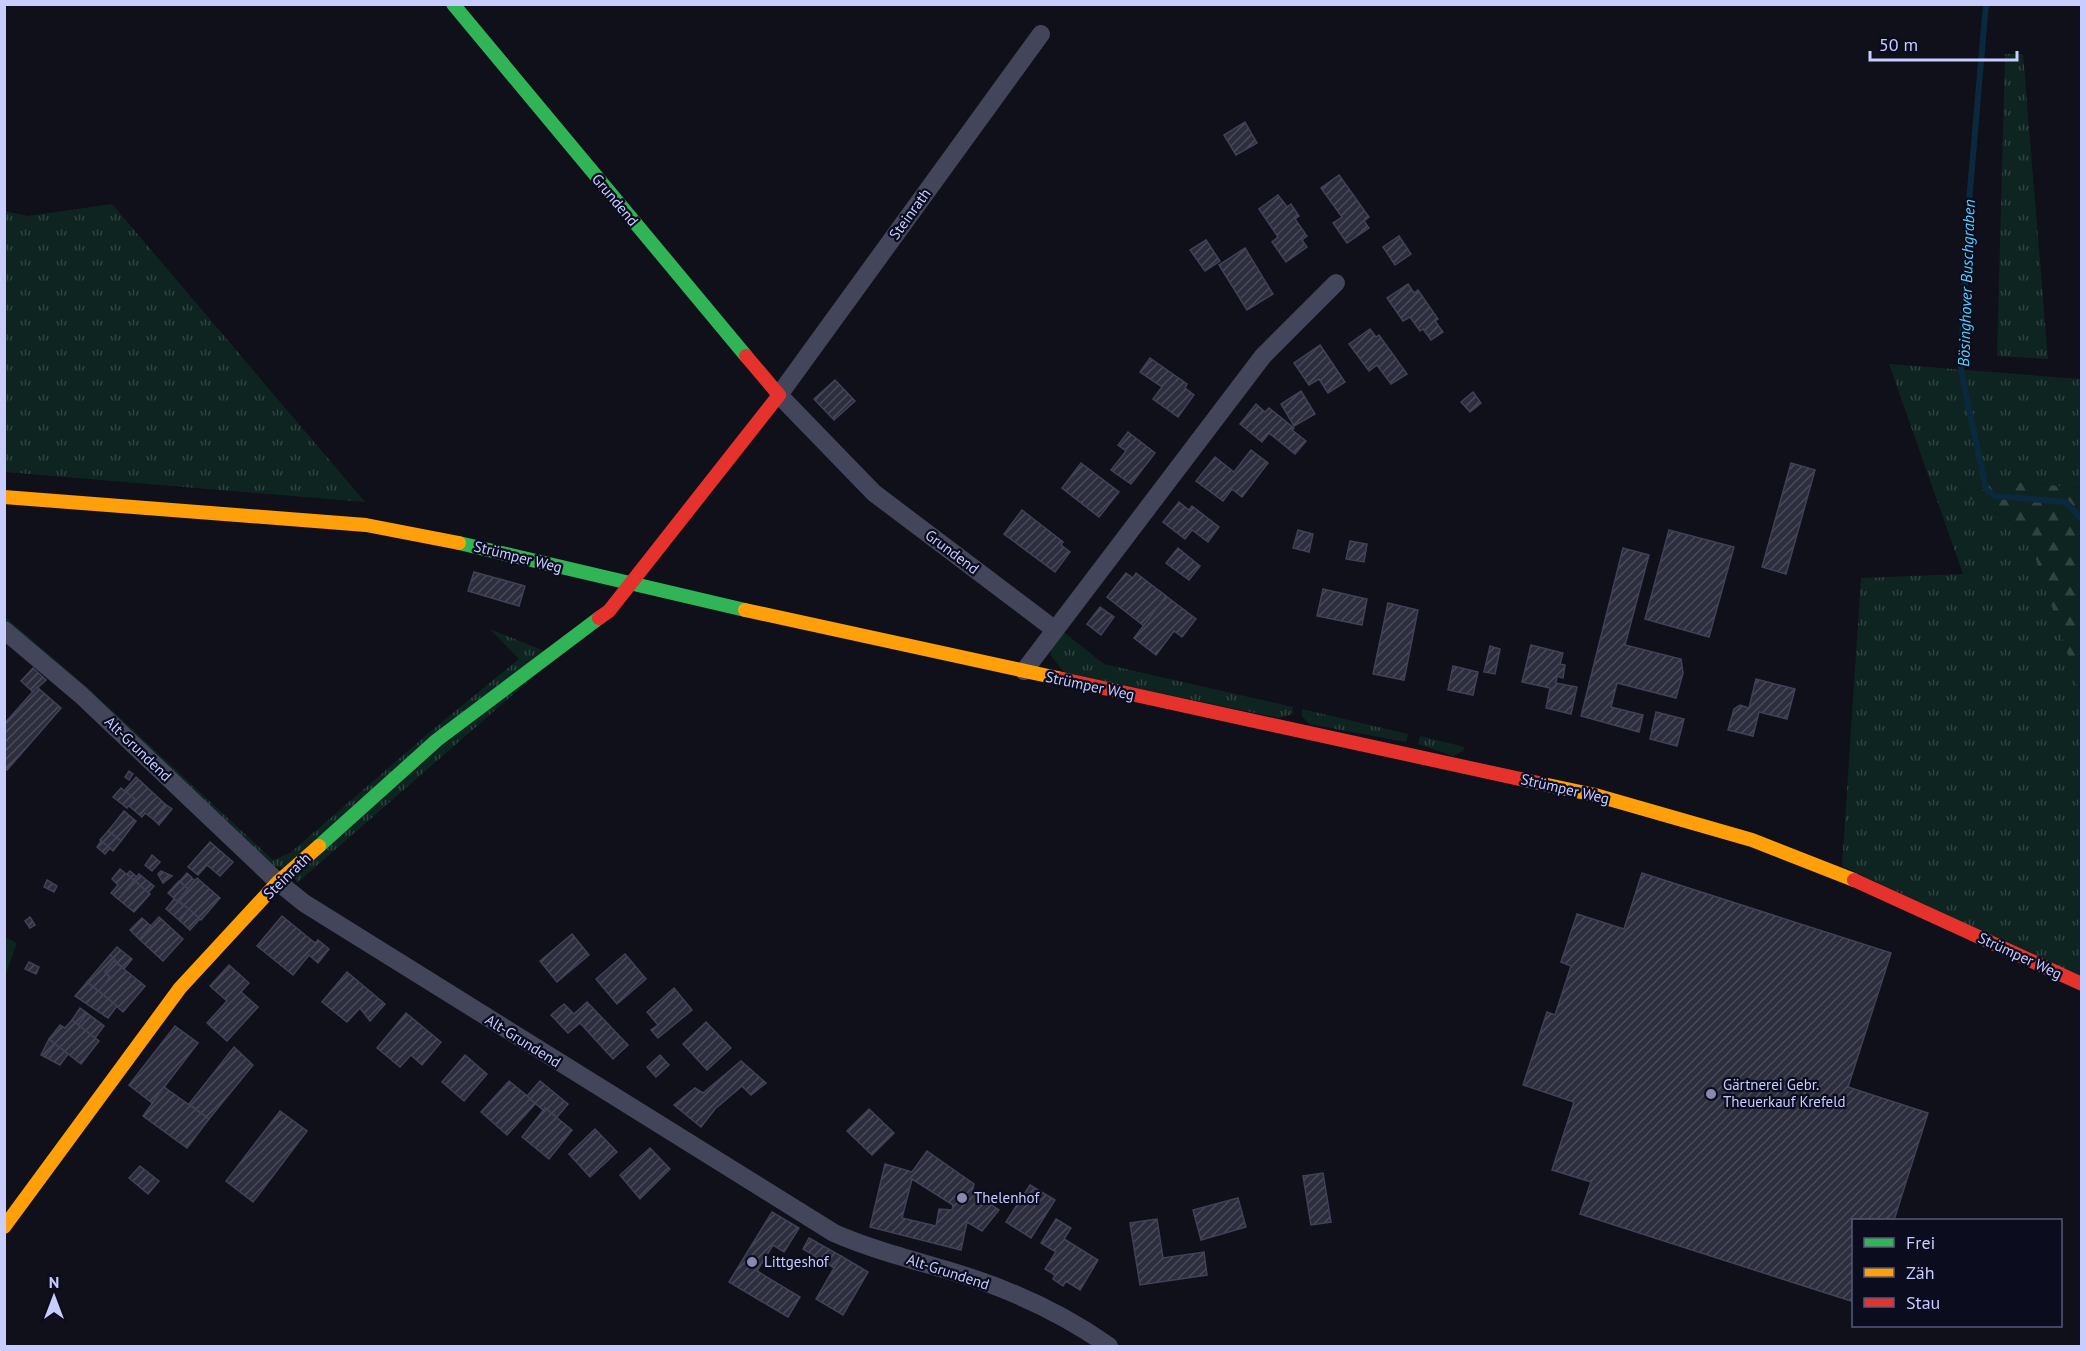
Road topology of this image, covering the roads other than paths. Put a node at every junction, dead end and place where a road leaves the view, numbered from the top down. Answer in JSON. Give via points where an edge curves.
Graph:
{"nodes":[{"id":1,"x":453,"y":4,"type":"edge"},
{"id":2,"x":1041,"y":34,"type":"dead end"},
{"id":3,"x":1336,"y":283,"type":"dead end"},
{"id":4,"x":779,"y":395,"type":"junction"},
{"id":5,"x":4,"y":497,"type":"edge"},
{"id":6,"x":630,"y":585,"type":"junction"},
{"id":7,"x":1054,"y":629,"type":"junction"},
{"id":8,"x":4,"y":630,"type":"edge"},
{"id":9,"x":1024,"y":671,"type":"junction"},
{"id":10,"x":278,"y":882,"type":"junction"},
{"id":11,"x":2082,"y":984,"type":"edge"},
{"id":12,"x":4,"y":1227,"type":"edge"},
{"id":13,"x":1109,"y":1347,"type":"edge"}],
"edges":[{"from":1,"to":4,"type":"street","name":"Grundend"},
{"from":2,"to":4,"type":"street","name":"Steinrath"},
{"from":3,"to":7,"type":"street","name":"Strümper Weg","via":[[1263,356]]},
{"from":4,"to":6,"type":"street"},
{"from":4,"to":7,"type":"street","name":"Grundend","via":[[874,493]]},
{"from":5,"to":6,"type":"street","name":"Strümper Weg","via":[[366,525],[467,544]]},
{"from":6,"to":9,"type":"street","name":"Strümper Weg"},
{"from":6,"to":10,"type":"street","name":"Steinrath","via":[[609,611],[437,740]]},
{"from":7,"to":9,"type":"street","name":"Strümper Weg"},
{"from":8,"to":10,"type":"street","name":"Alt-Grundend","via":[[81,695]]},
{"from":9,"to":11,"type":"street","name":"Strümper Weg","via":[[1595,795],[1674,816],[1752,840],[1866,885]]},
{"from":10,"to":12,"type":"street","name":"Steinrath","via":[[180,988]]},
{"from":10,"to":13,"type":"street","name":"Alt-Grundend","via":[[394,961],[834,1233],[982,1281],[1054,1315]]}]}
